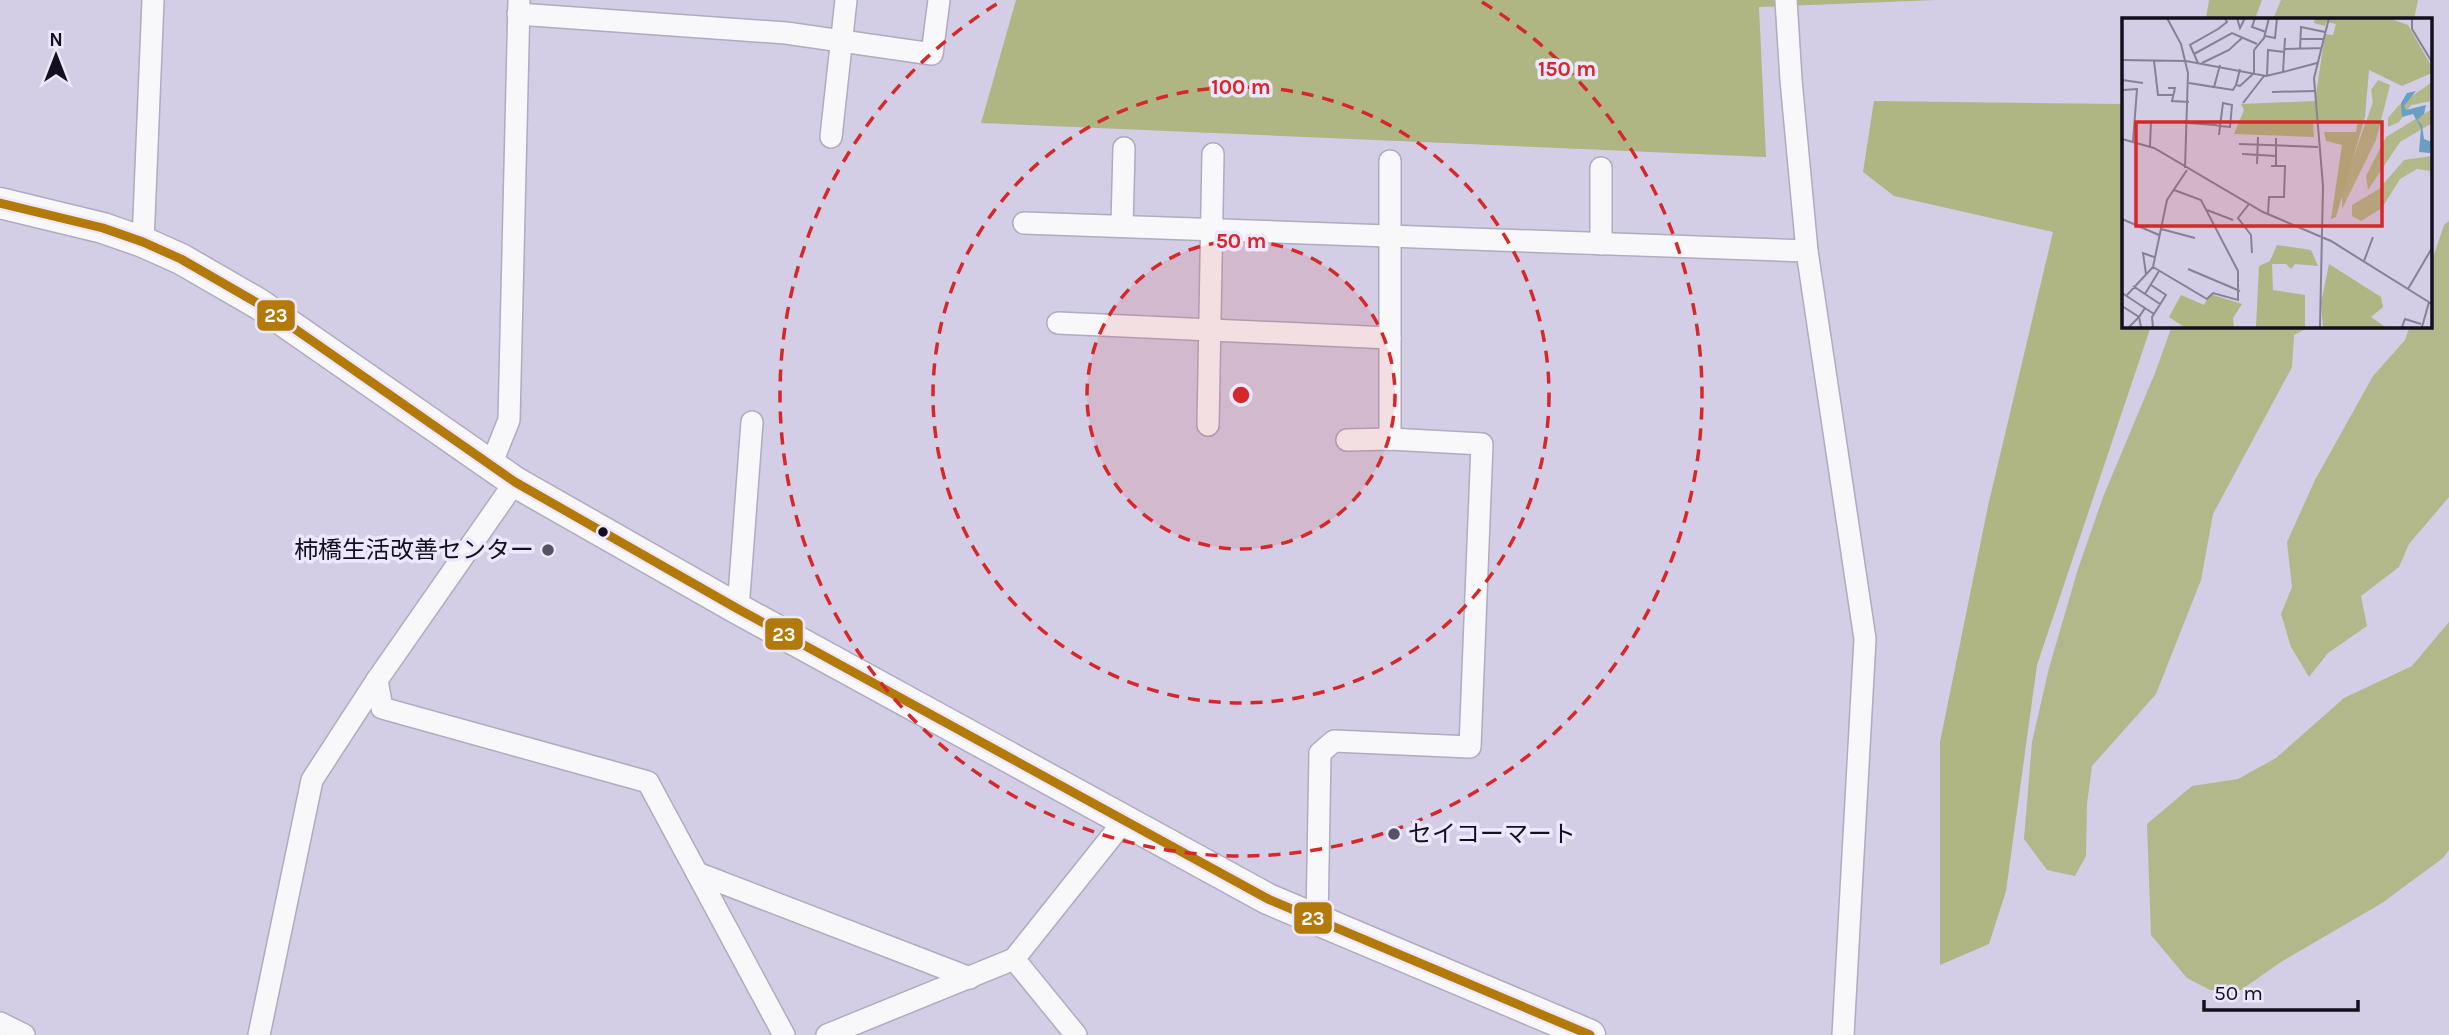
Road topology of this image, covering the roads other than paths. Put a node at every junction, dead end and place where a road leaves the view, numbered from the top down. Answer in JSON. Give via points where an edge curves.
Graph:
{"nodes":[{"id":1,"x":153,"y":0,"type":"edge"},
{"id":2,"x":846,"y":0,"type":"edge"},
{"id":3,"x":939,"y":0,"type":"edge"},
{"id":4,"x":1786,"y":0,"type":"edge"},
{"id":5,"x":518,"y":7,"type":"edge"},
{"id":6,"x":841,"y":41,"type":"junction"},
{"id":7,"x":831,"y":137,"type":"dead end"},
{"id":8,"x":1124,"y":148,"type":"dead end"},
{"id":9,"x":1213,"y":154,"type":"dead end"},
{"id":10,"x":1390,"y":161,"type":"dead end"},
{"id":11,"x":1601,"y":168,"type":"dead end"},
{"id":12,"x":0,"y":203,"type":"edge"},
{"id":13,"x":1024,"y":223,"type":"dead end"},
{"id":14,"x":1122,"y":226,"type":"junction"},
{"id":15,"x":1211,"y":230,"type":"junction"},
{"id":16,"x":1390,"y":236,"type":"junction"},
{"id":17,"x":143,"y":242,"type":"junction"},
{"id":18,"x":1601,"y":244,"type":"junction"},
{"id":19,"x":1807,"y":251,"type":"junction"},
{"id":20,"x":1058,"y":323,"type":"dead end"},
{"id":21,"x":1209,"y":331,"type":"junction"},
{"id":22,"x":1390,"y":338,"type":"junction"},
{"id":23,"x":752,"y":422,"type":"dead end"},
{"id":24,"x":1208,"y":425,"type":"dead end"},
{"id":25,"x":1390,"y":439,"type":"junction"},
{"id":26,"x":1348,"y":440,"type":"dead end"},
{"id":27,"x":503,"y":473,"type":"junction"},
{"id":28,"x":738,"y":609,"type":"junction"},
{"id":29,"x":377,"y":680,"type":"junction"},
{"id":30,"x":1124,"y":821,"type":"junction"},
{"id":31,"x":697,"y":873,"type":"junction"},
{"id":32,"x":1317,"y":920,"type":"junction"},
{"id":33,"x":1014,"y":960,"type":"junction"},
{"id":34,"x":970,"y":978,"type":"junction"},
{"id":35,"x":0,"y":1023,"type":"edge"},
{"id":36,"x":24,"y":1035,"type":"edge"},
{"id":37,"x":259,"y":1035,"type":"edge"},
{"id":38,"x":784,"y":1035,"type":"edge"},
{"id":39,"x":827,"y":1035,"type":"edge"},
{"id":40,"x":1076,"y":1035,"type":"edge"},
{"id":41,"x":1590,"y":1035,"type":"edge"},
{"id":42,"x":1843,"y":1035,"type":"edge"}],
"edges":[{"from":1,"to":17,"type":"street"},
{"from":2,"to":6,"type":"street"},
{"from":3,"to":6,"type":"street","via":[[932,54]]},
{"from":4,"to":19,"type":"street"},
{"from":5,"to":6,"type":"street"},
{"from":5,"to":27,"type":"street","via":[[509,420]]},
{"from":6,"to":7,"type":"street"},
{"from":8,"to":14,"type":"street"},
{"from":9,"to":15,"type":"street"},
{"from":10,"to":16,"type":"street"},
{"from":11,"to":18,"type":"street"},
{"from":12,"to":17,"type":"street"},
{"from":13,"to":14,"type":"street"},
{"from":14,"to":15,"type":"street"},
{"from":15,"to":16,"type":"street"},
{"from":15,"to":21,"type":"street"},
{"from":16,"to":18,"type":"street"},
{"from":16,"to":22,"type":"street"},
{"from":17,"to":27,"type":"street","via":[[259,304]]},
{"from":18,"to":19,"type":"street"},
{"from":19,"to":42,"type":"street","via":[[1865,639]]},
{"from":20,"to":21,"type":"street"},
{"from":21,"to":22,"type":"street"},
{"from":21,"to":24,"type":"street"},
{"from":22,"to":25,"type":"street"},
{"from":23,"to":28,"type":"street"},
{"from":25,"to":26,"type":"street"},
{"from":25,"to":32,"type":"street","via":[[1482,444],[1470,747],[1334,741],[1320,753]]},
{"from":27,"to":28,"type":"street"},
{"from":27,"to":29,"type":"street"},
{"from":28,"to":30,"type":"street"},
{"from":29,"to":31,"type":"street","via":[[382,708],[648,782]]},
{"from":29,"to":37,"type":"street","via":[[312,780]]},
{"from":30,"to":32,"type":"street","via":[[1268,899]]},
{"from":30,"to":33,"type":"street"},
{"from":31,"to":34,"type":"street"},
{"from":31,"to":38,"type":"street"},
{"from":32,"to":41,"type":"street"},
{"from":33,"to":34,"type":"street"},
{"from":33,"to":40,"type":"street"},
{"from":34,"to":39,"type":"street"},
{"from":35,"to":36,"type":"street"}]}
